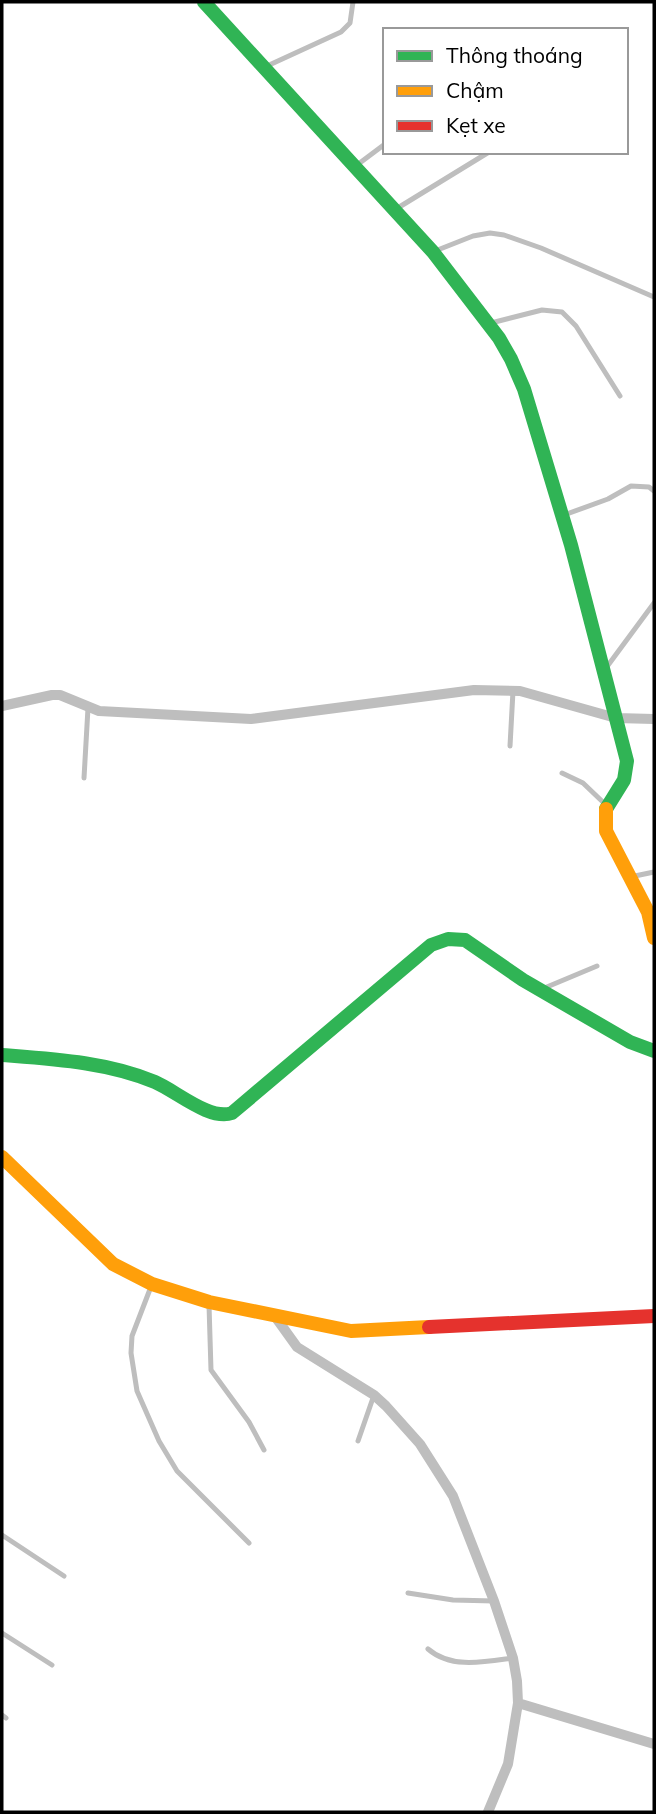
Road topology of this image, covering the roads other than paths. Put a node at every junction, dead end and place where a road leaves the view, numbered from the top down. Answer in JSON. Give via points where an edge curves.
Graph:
{"nodes":[{"id":1,"x":204,"y":2,"type":"edge"},
{"id":2,"x":353,"y":2,"type":"edge"},
{"id":3,"x":264,"y":68,"type":"junction"},
{"id":4,"x":383,"y":146,"type":"edge"},
{"id":5,"x":486,"y":154,"type":"edge"},
{"id":6,"x":355,"y":167,"type":"junction"},
{"id":7,"x":394,"y":210,"type":"junction"},
{"id":8,"x":433,"y":252,"type":"junction"},
{"id":9,"x":654,"y":297,"type":"edge"},
{"id":10,"x":488,"y":323,"type":"junction"},
{"id":11,"x":620,"y":396,"type":"dead end"},
{"id":12,"x":654,"y":491,"type":"edge"},
{"id":13,"x":562,"y":516,"type":"junction"},
{"id":14,"x":654,"y":603,"type":"edge"},
{"id":15,"x":604,"y":671,"type":"junction"},
{"id":16,"x":513,"y":691,"type":"junction"},
{"id":17,"x":2,"y":706,"type":"edge"},
{"id":18,"x":88,"y":708,"type":"junction"},
{"id":19,"x":616,"y":718,"type":"junction"},
{"id":20,"x":654,"y":719,"type":"edge"},
{"id":21,"x":510,"y":746,"type":"dead end"},
{"id":22,"x":562,"y":773,"type":"dead end"},
{"id":23,"x":84,"y":778,"type":"dead end"},
{"id":24,"x":606,"y":805,"type":"junction"},
{"id":25,"x":654,"y":872,"type":"edge"},
{"id":26,"x":630,"y":877,"type":"junction"},
{"id":27,"x":654,"y":938,"type":"edge"},
{"id":28,"x":597,"y":966,"type":"dead end"},
{"id":29,"x":541,"y":990,"type":"junction"},
{"id":30,"x":654,"y":1051,"type":"edge"},
{"id":31,"x":2,"y":1055,"type":"edge"},
{"id":32,"x":2,"y":1157,"type":"edge"},
{"id":33,"x":152,"y":1284,"type":"junction"},
{"id":34,"x":209,"y":1302,"type":"junction"},
{"id":35,"x":274,"y":1315,"type":"junction"},
{"id":36,"x":654,"y":1316,"type":"edge"},
{"id":37,"x":374,"y":1395,"type":"junction"},
{"id":38,"x":358,"y":1441,"type":"dead end"},
{"id":39,"x":264,"y":1450,"type":"dead end"},
{"id":40,"x":2,"y":1535,"type":"edge"},
{"id":41,"x":249,"y":1543,"type":"dead end"},
{"id":42,"x":64,"y":1576,"type":"dead end"},
{"id":43,"x":408,"y":1592,"type":"dead end"},
{"id":44,"x":494,"y":1601,"type":"junction"},
{"id":45,"x":2,"y":1633,"type":"edge"},
{"id":46,"x":428,"y":1649,"type":"dead end"},
{"id":47,"x":513,"y":1658,"type":"junction"},
{"id":48,"x":52,"y":1665,"type":"dead end"},
{"id":49,"x":518,"y":1703,"type":"junction"},
{"id":50,"x":654,"y":1744,"type":"edge"},
{"id":51,"x":488,"y":1812,"type":"edge"}],
"edges":[{"from":1,"to":3,"type":"street"},
{"from":2,"to":3,"type":"lane","via":[[351,23],[341,32]]},
{"from":3,"to":6,"type":"street"},
{"from":4,"to":6,"type":"lane"},
{"from":5,"to":7,"type":"lane"},
{"from":6,"to":7,"type":"street"},
{"from":7,"to":8,"type":"street"},
{"from":8,"to":9,"type":"lane","via":[[472,236],[504,235]]},
{"from":8,"to":10,"type":"street"},
{"from":10,"to":11,"type":"lane","via":[[542,310],[562,312],[576,326]]},
{"from":10,"to":13,"type":"street","via":[[512,359],[524,388]]},
{"from":12,"to":13,"type":"lane","via":[[632,486]]},
{"from":13,"to":15,"type":"street"},
{"from":14,"to":15,"type":"lane"},
{"from":15,"to":19,"type":"street"},
{"from":16,"to":18,"type":"street","via":[[474,690],[251,719]]},
{"from":16,"to":19,"type":"street"},
{"from":16,"to":21,"type":"lane"},
{"from":17,"to":18,"type":"street","via":[[60,695]]},
{"from":18,"to":23,"type":"lane"},
{"from":19,"to":20,"type":"street"},
{"from":19,"to":24,"type":"street","via":[[628,770]]},
{"from":22,"to":24,"type":"lane","via":[[583,783]]},
{"from":24,"to":26,"type":"street","via":[[606,831]]},
{"from":25,"to":26,"type":"lane"},
{"from":26,"to":27,"type":"street","via":[[648,912]]},
{"from":28,"to":29,"type":"lane"},
{"from":29,"to":30,"type":"street"},
{"from":29,"to":31,"type":"street","via":[[466,940],[443,939],[223,1116],[128,1073]]},
{"from":32,"to":33,"type":"street","via":[[113,1264]]},
{"from":33,"to":34,"type":"street"},
{"from":33,"to":41,"type":"lane","via":[[132,1336],[137,1391],[177,1471]]},
{"from":34,"to":35,"type":"street"},
{"from":34,"to":39,"type":"lane","via":[[211,1370]]},
{"from":35,"to":36,"type":"street","via":[[363,1331]]},
{"from":35,"to":37,"type":"street","via":[[297,1347]]},
{"from":37,"to":38,"type":"lane"},
{"from":37,"to":44,"type":"street","via":[[438,1469]]},
{"from":40,"to":42,"type":"lane"},
{"from":43,"to":44,"type":"lane"},
{"from":44,"to":47,"type":"street"},
{"from":45,"to":48,"type":"lane"},
{"from":46,"to":47,"type":"lane","via":[[450,1662]]},
{"from":47,"to":49,"type":"street"},
{"from":49,"to":50,"type":"street"},
{"from":49,"to":51,"type":"street","via":[[508,1764]]}]}
